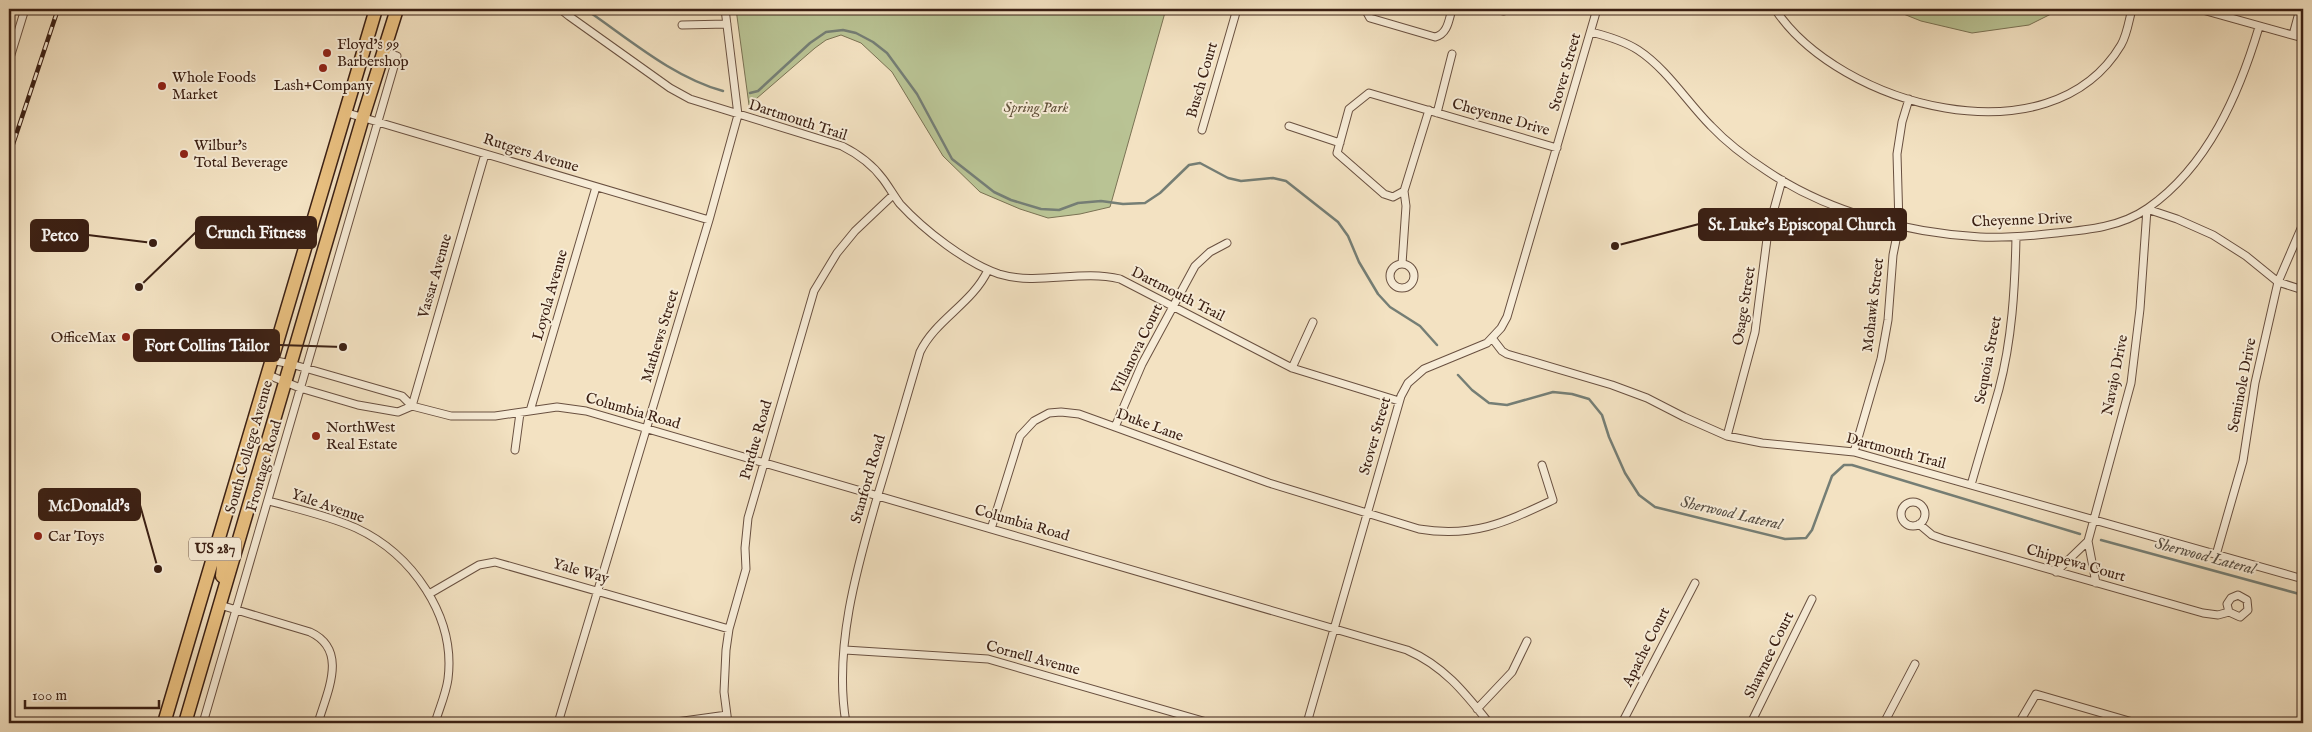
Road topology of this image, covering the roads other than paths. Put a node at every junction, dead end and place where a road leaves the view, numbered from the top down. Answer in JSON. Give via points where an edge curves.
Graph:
{"nodes":[{"id":1,"x":25,"y":9,"type":"edge"},
{"id":2,"x":376,"y":9,"type":"edge"},
{"id":3,"x":398,"y":9,"type":"edge"},
{"id":4,"x":725,"y":9,"type":"edge"},
{"id":5,"x":1237,"y":9,"type":"edge"},
{"id":6,"x":1365,"y":9,"type":"edge"},
{"id":7,"x":1452,"y":9,"type":"edge"},
{"id":8,"x":1494,"y":9,"type":"edge"},
{"id":9,"x":1597,"y":9,"type":"edge"},
{"id":10,"x":1775,"y":9,"type":"edge"},
{"id":11,"x":2132,"y":9,"type":"edge"},
{"id":12,"x":2199,"y":9,"type":"edge"},
{"id":13,"x":2300,"y":9,"type":"edge"},
{"id":14,"x":564,"y":10,"type":"edge"},
{"id":15,"x":1504,"y":11,"type":"dead end"},
{"id":16,"x":727,"y":24,"type":"junction"},
{"id":17,"x":682,"y":25,"type":"dead end"},
{"id":18,"x":2259,"y":27,"type":"junction"},
{"id":19,"x":1591,"y":32,"type":"junction"},
{"id":20,"x":2293,"y":35,"type":"junction"},
{"id":21,"x":2303,"y":38,"type":"edge"},
{"id":22,"x":383,"y":53,"type":"junction"},
{"id":23,"x":1452,"y":54,"type":"dead end"},
{"id":24,"x":9,"y":61,"type":"edge"},
{"id":25,"x":1909,"y":99,"type":"junction"},
{"id":26,"x":1429,"y":110,"type":"junction"},
{"id":27,"x":344,"y":112,"type":"junction"},
{"id":28,"x":1437,"y":113,"type":"junction"},
{"id":29,"x":738,"y":115,"type":"junction"},
{"id":30,"x":363,"y":117,"type":"junction"},
{"id":31,"x":378,"y":122,"type":"junction"},
{"id":32,"x":1289,"y":126,"type":"dead end"},
{"id":33,"x":1202,"y":130,"type":"dead end"},
{"id":34,"x":1340,"y":143,"type":"junction"},
{"id":35,"x":1557,"y":148,"type":"junction"},
{"id":36,"x":485,"y":154,"type":"junction"},
{"id":37,"x":1782,"y":180,"type":"junction"},
{"id":38,"x":596,"y":187,"type":"junction"},
{"id":39,"x":1404,"y":191,"type":"junction"},
{"id":40,"x":893,"y":195,"type":"junction"},
{"id":41,"x":2147,"y":209,"type":"junction"},
{"id":42,"x":709,"y":220,"type":"junction"},
{"id":43,"x":2303,"y":224,"type":"edge"},
{"id":44,"x":1898,"y":225,"type":"junction"},
{"id":45,"x":2016,"y":237,"type":"junction"},
{"id":46,"x":1227,"y":243,"type":"dead end"},
{"id":47,"x":1402,"y":264,"type":"dead end"},
{"id":48,"x":988,"y":270,"type":"junction"},
{"id":49,"x":2278,"y":282,"type":"junction"},
{"id":50,"x":2303,"y":290,"type":"edge"},
{"id":51,"x":1172,"y":307,"type":"junction"},
{"id":52,"x":1313,"y":322,"type":"dead end"},
{"id":53,"x":1492,"y":338,"type":"junction"},
{"id":54,"x":270,"y":360,"type":"junction"},
{"id":55,"x":291,"y":364,"type":"junction"},
{"id":56,"x":306,"y":368,"type":"junction"},
{"id":57,"x":1292,"y":368,"type":"junction"},
{"id":58,"x":266,"y":374,"type":"junction"},
{"id":59,"x":285,"y":382,"type":"junction"},
{"id":60,"x":300,"y":388,"type":"junction"},
{"id":61,"x":1399,"y":402,"type":"junction"},
{"id":62,"x":412,"y":406,"type":"junction"},
{"id":63,"x":530,"y":411,"type":"junction"},
{"id":64,"x":520,"y":413,"type":"junction"},
{"id":65,"x":1114,"y":426,"type":"junction"},
{"id":66,"x":647,"y":428,"type":"junction"},
{"id":67,"x":1727,"y":436,"type":"junction"},
{"id":68,"x":515,"y":450,"type":"dead end"},
{"id":69,"x":1854,"y":452,"type":"junction"},
{"id":70,"x":764,"y":463,"type":"junction"},
{"id":71,"x":1542,"y":465,"type":"dead end"},
{"id":72,"x":1971,"y":485,"type":"junction"},
{"id":73,"x":878,"y":496,"type":"junction"},
{"id":74,"x":269,"y":501,"type":"junction"},
{"id":75,"x":1368,"y":513,"type":"junction"},
{"id":76,"x":2094,"y":520,"type":"junction"},
{"id":77,"x":1919,"y":524,"type":"dead end"},
{"id":78,"x":991,"y":529,"type":"junction"},
{"id":79,"x":2088,"y":541,"type":"junction"},
{"id":80,"x":217,"y":542,"type":"junction"},
{"id":81,"x":2216,"y":555,"type":"junction"},
{"id":82,"x":2056,"y":572,"type":"junction"},
{"id":83,"x":2303,"y":579,"type":"edge"},
{"id":84,"x":227,"y":580,"type":"junction"},
{"id":85,"x":1695,"y":583,"type":"dead end"},
{"id":86,"x":2096,"y":583,"type":"junction"},
{"id":87,"x":598,"y":590,"type":"junction"},
{"id":88,"x":429,"y":594,"type":"junction"},
{"id":89,"x":1812,"y":599,"type":"dead end"},
{"id":90,"x":220,"y":605,"type":"junction"},
{"id":91,"x":236,"y":610,"type":"junction"},
{"id":92,"x":2229,"y":612,"type":"dead end"},
{"id":93,"x":1335,"y":628,"type":"junction"},
{"id":94,"x":729,"y":629,"type":"junction"},
{"id":95,"x":1527,"y":641,"type":"dead end"},
{"id":96,"x":845,"y":650,"type":"junction"},
{"id":97,"x":1914,"y":664,"type":"dead end"},
{"id":98,"x":1477,"y":709,"type":"junction"},
{"id":99,"x":727,"y":715,"type":"junction"},
{"id":100,"x":164,"y":723,"type":"edge"},
{"id":101,"x":185,"y":723,"type":"edge"},
{"id":102,"x":203,"y":723,"type":"edge"},
{"id":103,"x":318,"y":723,"type":"edge"},
{"id":104,"x":435,"y":723,"type":"edge"},
{"id":105,"x":558,"y":723,"type":"edge"},
{"id":106,"x":669,"y":723,"type":"edge"},
{"id":107,"x":728,"y":723,"type":"edge"},
{"id":108,"x":846,"y":723,"type":"edge"},
{"id":109,"x":1210,"y":723,"type":"edge"},
{"id":110,"x":1307,"y":723,"type":"edge"},
{"id":111,"x":1489,"y":723,"type":"edge"},
{"id":112,"x":1622,"y":723,"type":"edge"},
{"id":113,"x":1751,"y":723,"type":"edge"},
{"id":114,"x":1884,"y":723,"type":"edge"},
{"id":115,"x":2019,"y":723,"type":"edge"},
{"id":116,"x":2136,"y":723,"type":"edge"}],
"edges":[{"from":1,"to":24,"type":"street"},
{"from":2,"to":27,"type":"highway","name":"South College Avenue","number":"US 287"},
{"from":3,"to":22,"type":"highway","name":"South College Avenue","number":"US 287"},
{"from":4,"to":16,"type":"street","name":"Mathews Street"},
{"from":5,"to":33,"type":"street","name":"Busch Court"},
{"from":6,"to":7,"type":"street","via":[[1370,18],[1435,37],[1446,28]]},
{"from":8,"to":15,"type":"street"},
{"from":9,"to":19,"type":"street","name":"Stover Street"},
{"from":10,"to":25,"type":"street","via":[[1794,34],[1816,52],[1868,84]]},
{"from":11,"to":25,"type":"street","via":[[2122,43],[2112,58],[2084,84],[2050,102],[2001,112],[1952,108]]},
{"from":12,"to":18,"type":"street"},
{"from":13,"to":20,"type":"street"},
{"from":14,"to":29,"type":"street","name":"Dartmouth Trail","via":[[670,88],[690,99]]},
{"from":16,"to":17,"type":"street"},
{"from":16,"to":29,"type":"street","name":"Mathews Street"},
{"from":18,"to":20,"type":"street"},
{"from":18,"to":41,"type":"street","name":"Cheyenne Drive","via":[[2239,87],[2212,136],[2177,183]]},
{"from":19,"to":35,"type":"street","name":"Stover Street"},
{"from":19,"to":37,"type":"street","name":"Cheyenne Drive","via":[[1628,44],[1647,57],[1725,140]]},
{"from":20,"to":21,"type":"street"},
{"from":22,"to":30,"type":"highway","name":"South College Avenue","number":"US 287"},
{"from":22,"to":31,"type":"street","name":"Frontage Road","via":[[397,56]]},
{"from":23,"to":28,"type":"street","name":"Cheyenne Drive"},
{"from":25,"to":44,"type":"street","name":"Mohawk Street","via":[[1897,154]]},
{"from":26,"to":28,"type":"street","name":"Cheyenne Drive"},
{"from":26,"to":34,"type":"street","name":"Cheyenne Drive","via":[[1369,93],[1348,109]]},
{"from":26,"to":39,"type":"street","name":"Cheyenne Drive"},
{"from":27,"to":30,"type":"street","name":"Rutgers Avenue"},
{"from":27,"to":54,"type":"highway","name":"South College Avenue","number":"US 287"},
{"from":28,"to":35,"type":"street","name":"Cheyenne Drive"},
{"from":29,"to":40,"type":"street","name":"Dartmouth Trail","via":[[848,149],[878,173]]},
{"from":29,"to":42,"type":"street","name":"Mathews Street"},
{"from":30,"to":31,"type":"street","name":"Rutgers Avenue"},
{"from":30,"to":55,"type":"highway","name":"South College Avenue","number":"US 287"},
{"from":31,"to":36,"type":"street","name":"Rutgers Avenue"},
{"from":31,"to":56,"type":"street","name":"Frontage Road"},
{"from":32,"to":34,"type":"street"},
{"from":34,"to":39,"type":"street","via":[[1337,153],[1384,194],[1392,197]]},
{"from":35,"to":53,"type":"street","name":"Stover Street","via":[[1507,317]]},
{"from":36,"to":38,"type":"street","name":"Rutgers Avenue"},
{"from":36,"to":62,"type":"street","name":"Vassar Avenue"},
{"from":37,"to":44,"type":"street","name":"Cheyenne Drive","via":[[1829,203]]},
{"from":37,"to":67,"type":"street","name":"Osage Street","via":[[1768,231],[1755,332]]},
{"from":38,"to":42,"type":"street","name":"Rutgers Avenue"},
{"from":38,"to":63,"type":"street","name":"Loyola Avenue"},
{"from":39,"to":47,"type":"street","name":"Cheyenne Drive"},
{"from":40,"to":48,"type":"street","name":"Dartmouth Trail","via":[[937,237]]},
{"from":40,"to":70,"type":"street","name":"Purdue Road","via":[[855,231],[814,291]]},
{"from":41,"to":45,"type":"street","name":"Cheyenne Drive","via":[[2102,228]]},
{"from":41,"to":49,"type":"street","via":[[2213,234]]},
{"from":41,"to":76,"type":"street","name":"Navajo Drive","via":[[2131,383]]},
{"from":42,"to":66,"type":"street","name":"Mathews Street"},
{"from":43,"to":49,"type":"street","name":"Seminole Drive"},
{"from":44,"to":45,"type":"street","name":"Cheyenne Drive","via":[[1953,235]]},
{"from":44,"to":69,"type":"street","name":"Mohawk Street","via":[[1881,359]]},
{"from":45,"to":72,"type":"street","name":"Sequoia Street","via":[[2008,340],[1999,388]]},
{"from":46,"to":51,"type":"street","name":"Villanova Court","via":[[1194,266]]},
{"from":48,"to":51,"type":"street","name":"Dartmouth Trail","via":[[1028,280],[1107,276],[1129,283]]},
{"from":48,"to":73,"type":"street","name":"Stanford Road","via":[[975,292],[933,332],[920,352]]},
{"from":49,"to":50,"type":"street"},
{"from":49,"to":81,"type":"street","name":"Seminole Drive","via":[[2243,461]]},
{"from":51,"to":57,"type":"street","name":"Dartmouth Trail"},
{"from":51,"to":65,"type":"street","name":"Villanova Court"},
{"from":52,"to":57,"type":"street"},
{"from":53,"to":61,"type":"street","name":"Stover Street","via":[[1482,346],[1424,369],[1408,384]]},
{"from":53,"to":67,"type":"street","name":"Dartmouth Trail","via":[[1507,354],[1647,398]]},
{"from":54,"to":55,"type":"street","name":"Columbia Road"},
{"from":54,"to":58,"type":"highway","name":"South College Avenue","number":"US 287"},
{"from":55,"to":56,"type":"street","name":"Columbia Road"},
{"from":55,"to":59,"type":"highway","name":"South College Avenue","number":"US 287"},
{"from":56,"to":60,"type":"street","name":"Frontage Road"},
{"from":56,"to":62,"type":"street","name":"Columbia Road","via":[[402,396]]},
{"from":57,"to":61,"type":"street","name":"Dartmouth Trail"},
{"from":58,"to":59,"type":"street","name":"Columbia Road"},
{"from":58,"to":80,"type":"highway","name":"South College Avenue","number":"US 287"},
{"from":59,"to":60,"type":"street","name":"Columbia Road"},
{"from":59,"to":84,"type":"highway","name":"South College Avenue","number":"US 287"},
{"from":60,"to":62,"type":"street","name":"Columbia Road","via":[[358,405],[398,412]]},
{"from":60,"to":74,"type":"street","name":"Frontage Road"},
{"from":61,"to":75,"type":"street","name":"Stover Street"},
{"from":62,"to":64,"type":"street","name":"Columbia Road","via":[[451,416]]},
{"from":63,"to":64,"type":"street","name":"Columbia Road"},
{"from":63,"to":66,"type":"street","name":"Columbia Road","via":[[571,408]]},
{"from":64,"to":68,"type":"street"},
{"from":65,"to":75,"type":"street","name":"Duke Lane","via":[[1269,484]]},
{"from":65,"to":78,"type":"street","name":"Duke Lane","via":[[1079,414],[1061,412],[1034,421],[1016,444]]},
{"from":66,"to":70,"type":"street","name":"Columbia Road"},
{"from":66,"to":87,"type":"street","name":"Mathews Street"},
{"from":67,"to":69,"type":"street","name":"Dartmouth Trail","via":[[1762,443]]},
{"from":69,"to":72,"type":"street","name":"Dartmouth Trail"},
{"from":70,"to":73,"type":"street","name":"Columbia Road"},
{"from":70,"to":94,"type":"street","name":"Purdue Road","via":[[748,518],[746,568]]},
{"from":71,"to":75,"type":"street","name":"Duke Lane","via":[[1554,500],[1497,526],[1466,532],[1436,532]]},
{"from":72,"to":76,"type":"street","name":"Dartmouth Trail"},
{"from":73,"to":78,"type":"street","name":"Columbia Road"},
{"from":73,"to":96,"type":"street","name":"Stanford Road","via":[[856,570]]},
{"from":74,"to":88,"type":"street","name":"Yale Avenue","via":[[343,523],[374,538],[409,567]]},
{"from":74,"to":91,"type":"street","name":"Frontage Road"},
{"from":75,"to":93,"type":"street","name":"Stover Street"},
{"from":76,"to":79,"type":"street","name":"Navajo Drive"},
{"from":76,"to":81,"type":"street","name":"Dartmouth Trail"},
{"from":77,"to":82,"type":"street","name":"Chippewa Court","via":[[1943,539]]},
{"from":78,"to":93,"type":"street","name":"Columbia Road"},
{"from":79,"to":82,"type":"street","name":"Navajo Drive"},
{"from":79,"to":86,"type":"street","name":"Navajo Drive"},
{"from":80,"to":84,"type":"highway","via":[[224,555],[222,576]]},
{"from":80,"to":100,"type":"highway","name":"South College Avenue","number":"US 287"},
{"from":81,"to":83,"type":"street","name":"Dartmouth Trail"},
{"from":82,"to":86,"type":"street","name":"Chippewa Court"},
{"from":84,"to":90,"type":"highway","name":"South College Avenue","number":"US 287"},
{"from":85,"to":112,"type":"street","name":"Apache Court"},
{"from":86,"to":92,"type":"street","name":"Chippewa Court","via":[[2203,613],[2218,615]]},
{"from":87,"to":88,"type":"street","name":"Yale Way","via":[[495,562],[478,566]]},
{"from":87,"to":94,"type":"street","name":"Yale Way"},
{"from":87,"to":105,"type":"street","name":"Mathews Street"},
{"from":88,"to":104,"type":"street","name":"Yale Avenue","via":[[443,627],[448,662],[448,679]]},
{"from":89,"to":113,"type":"street","name":"Shawnee Court"},
{"from":90,"to":91,"type":"street"},
{"from":90,"to":101,"type":"highway","name":"South College Avenue","number":"US 287"},
{"from":91,"to":102,"type":"street","name":"Frontage Road"},
{"from":91,"to":103,"type":"street","via":[[310,632],[323,639],[332,654],[333,671]]},
{"from":93,"to":98,"type":"street","name":"Columbia Road","via":[[1407,650],[1432,662],[1458,684]]},
{"from":93,"to":110,"type":"street","name":"Stover Street"},
{"from":94,"to":99,"type":"street","name":"Purdue Road","via":[[724,667]]},
{"from":95,"to":98,"type":"street","via":[[1512,672]]},
{"from":96,"to":108,"type":"street","name":"Stanford Road"},
{"from":96,"to":109,"type":"street","name":"Cornell Avenue","via":[[988,659]]},
{"from":97,"to":114,"type":"street"},
{"from":98,"to":111,"type":"street","name":"Columbia Road"},
{"from":99,"to":106,"type":"street"},
{"from":99,"to":107,"type":"street","name":"Purdue Road"},
{"from":115,"to":116,"type":"street","via":[[2036,694]]}]}
